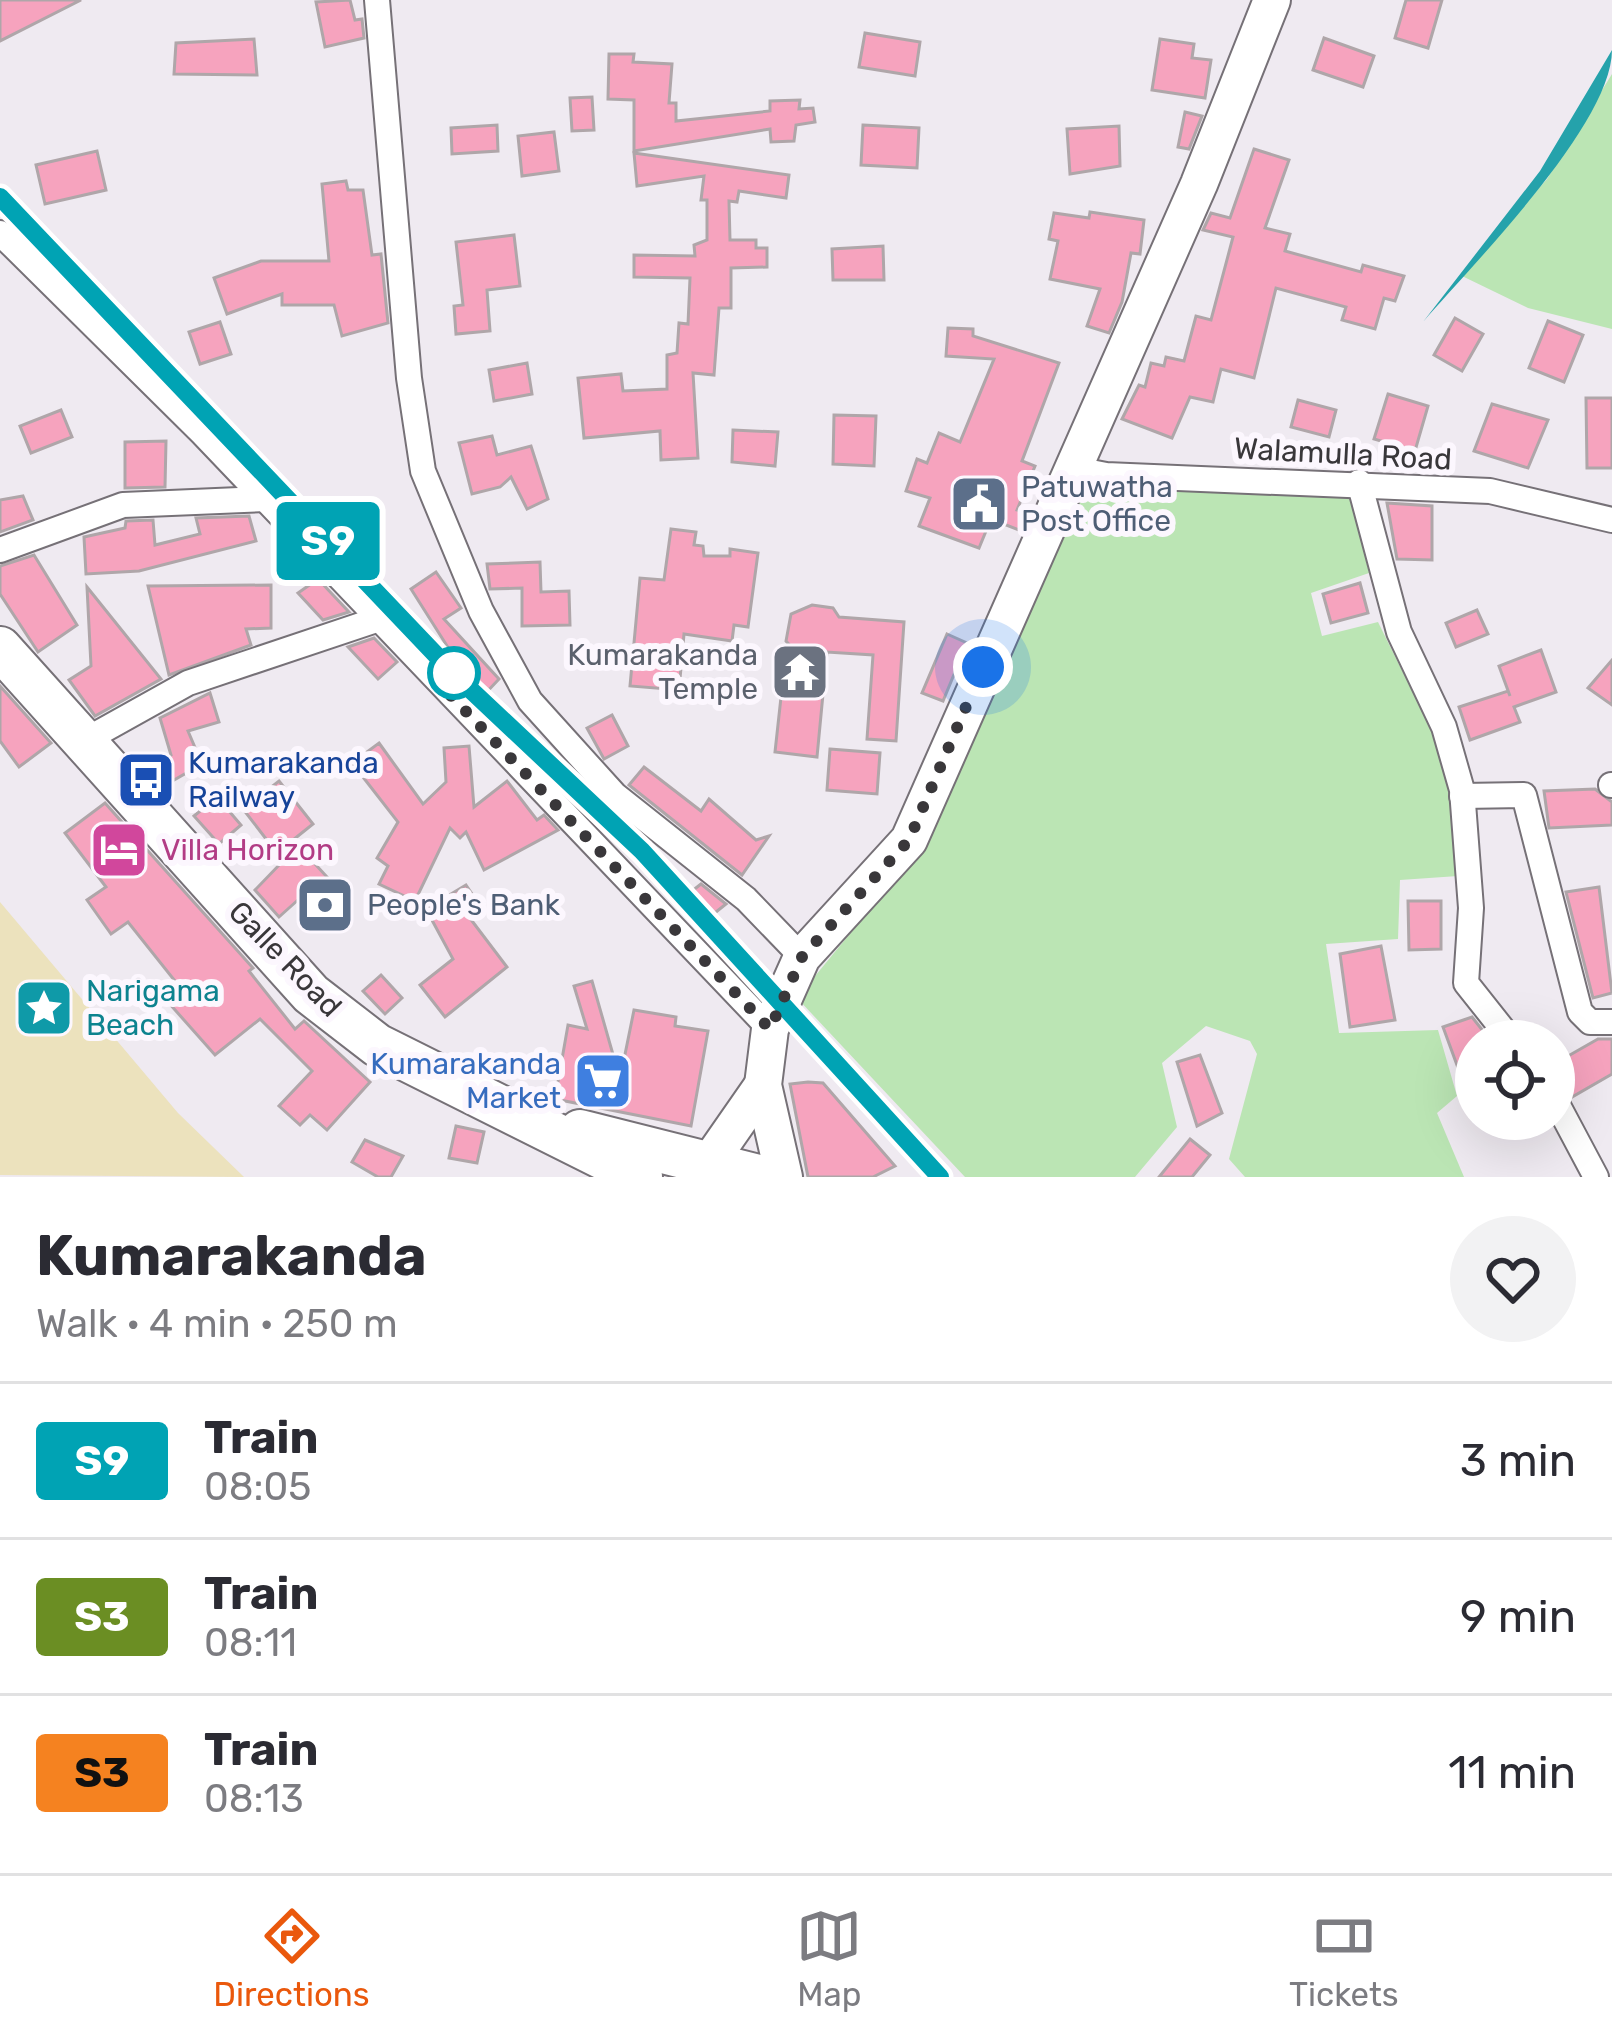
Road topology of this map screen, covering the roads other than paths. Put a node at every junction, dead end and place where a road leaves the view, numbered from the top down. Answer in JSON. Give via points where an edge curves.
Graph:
{"nodes":[{"id":1,"x":377,"y":0,"type":"edge"},
{"id":2,"x":1272,"y":0,"type":"edge"},
{"id":3,"x":0,"y":232,"type":"edge"},
{"id":4,"x":1070,"y":468,"type":"junction"},
{"id":5,"x":1359,"y":482,"type":"junction"},
{"id":6,"x":265,"y":499,"type":"junction"},
{"id":7,"x":1612,"y":520,"type":"edge"},
{"id":8,"x":0,"y":550,"type":"edge"},
{"id":9,"x":379,"y":619,"type":"junction"},
{"id":10,"x":0,"y":648,"type":"edge"},
{"id":11,"x":84,"y":741,"type":"junction"},
{"id":12,"x":1462,"y":796,"type":"junction"},
{"id":13,"x":802,"y":957,"type":"junction"},
{"id":14,"x":1496,"y":1020,"type":"edge"},
{"id":15,"x":1612,"y":1022,"type":"edge"},
{"id":16,"x":770,"y":1029,"type":"junction"},
{"id":17,"x":763,"y":1084,"type":"junction"},
{"id":18,"x":520,"y":1121,"type":"junction"},
{"id":19,"x":1575,"y":1138,"type":"edge"},
{"id":20,"x":705,"y":1168,"type":"edge"},
{"id":21,"x":640,"y":1177,"type":"edge"},
{"id":22,"x":762,"y":1177,"type":"edge"},
{"id":23,"x":784,"y":1177,"type":"edge"},
{"id":24,"x":1595,"y":1177,"type":"edge"}],
"edges":[{"from":1,"to":13,"type":"street","via":[[423,471],[481,610],[530,701],[615,795],[746,899]]},
{"from":2,"to":4,"type":"main road"},
{"from":3,"to":6,"type":"street"},
{"from":4,"to":5,"type":"street","name":"Walamulla Road"},
{"from":4,"to":13,"type":"main road","via":[[909,840]]},
{"from":5,"to":7,"type":"street","name":"Walamulla Road","via":[[1490,491]]},
{"from":5,"to":12,"type":"street","via":[[1399,632],[1444,727]]},
{"from":6,"to":8,"type":"street","via":[[124,505]]},
{"from":6,"to":9,"type":"street"},
{"from":9,"to":11,"type":"street","via":[[188,683]]},
{"from":9,"to":16,"type":"street"},
{"from":10,"to":11,"type":"highway","name":"Galle Road"},
{"from":11,"to":18,"type":"highway","name":"Galle Road","via":[[311,994],[377,1045]]},
{"from":12,"to":14,"type":"street","via":[[1472,908],[1466,983]]},
{"from":12,"to":15,"type":"street","via":[[1525,794],[1580,1012],[1590,1022]]},
{"from":13,"to":16,"type":"main road"},
{"from":16,"to":17,"type":"main road"},
{"from":17,"to":20,"type":"main road"},
{"from":17,"to":23,"type":"main road"},
{"from":18,"to":20,"type":"highway"},
{"from":18,"to":21,"type":"highway","name":"Galle Road"},
{"from":19,"to":24,"type":"street"},
{"from":20,"to":22,"type":"highway"}]}
